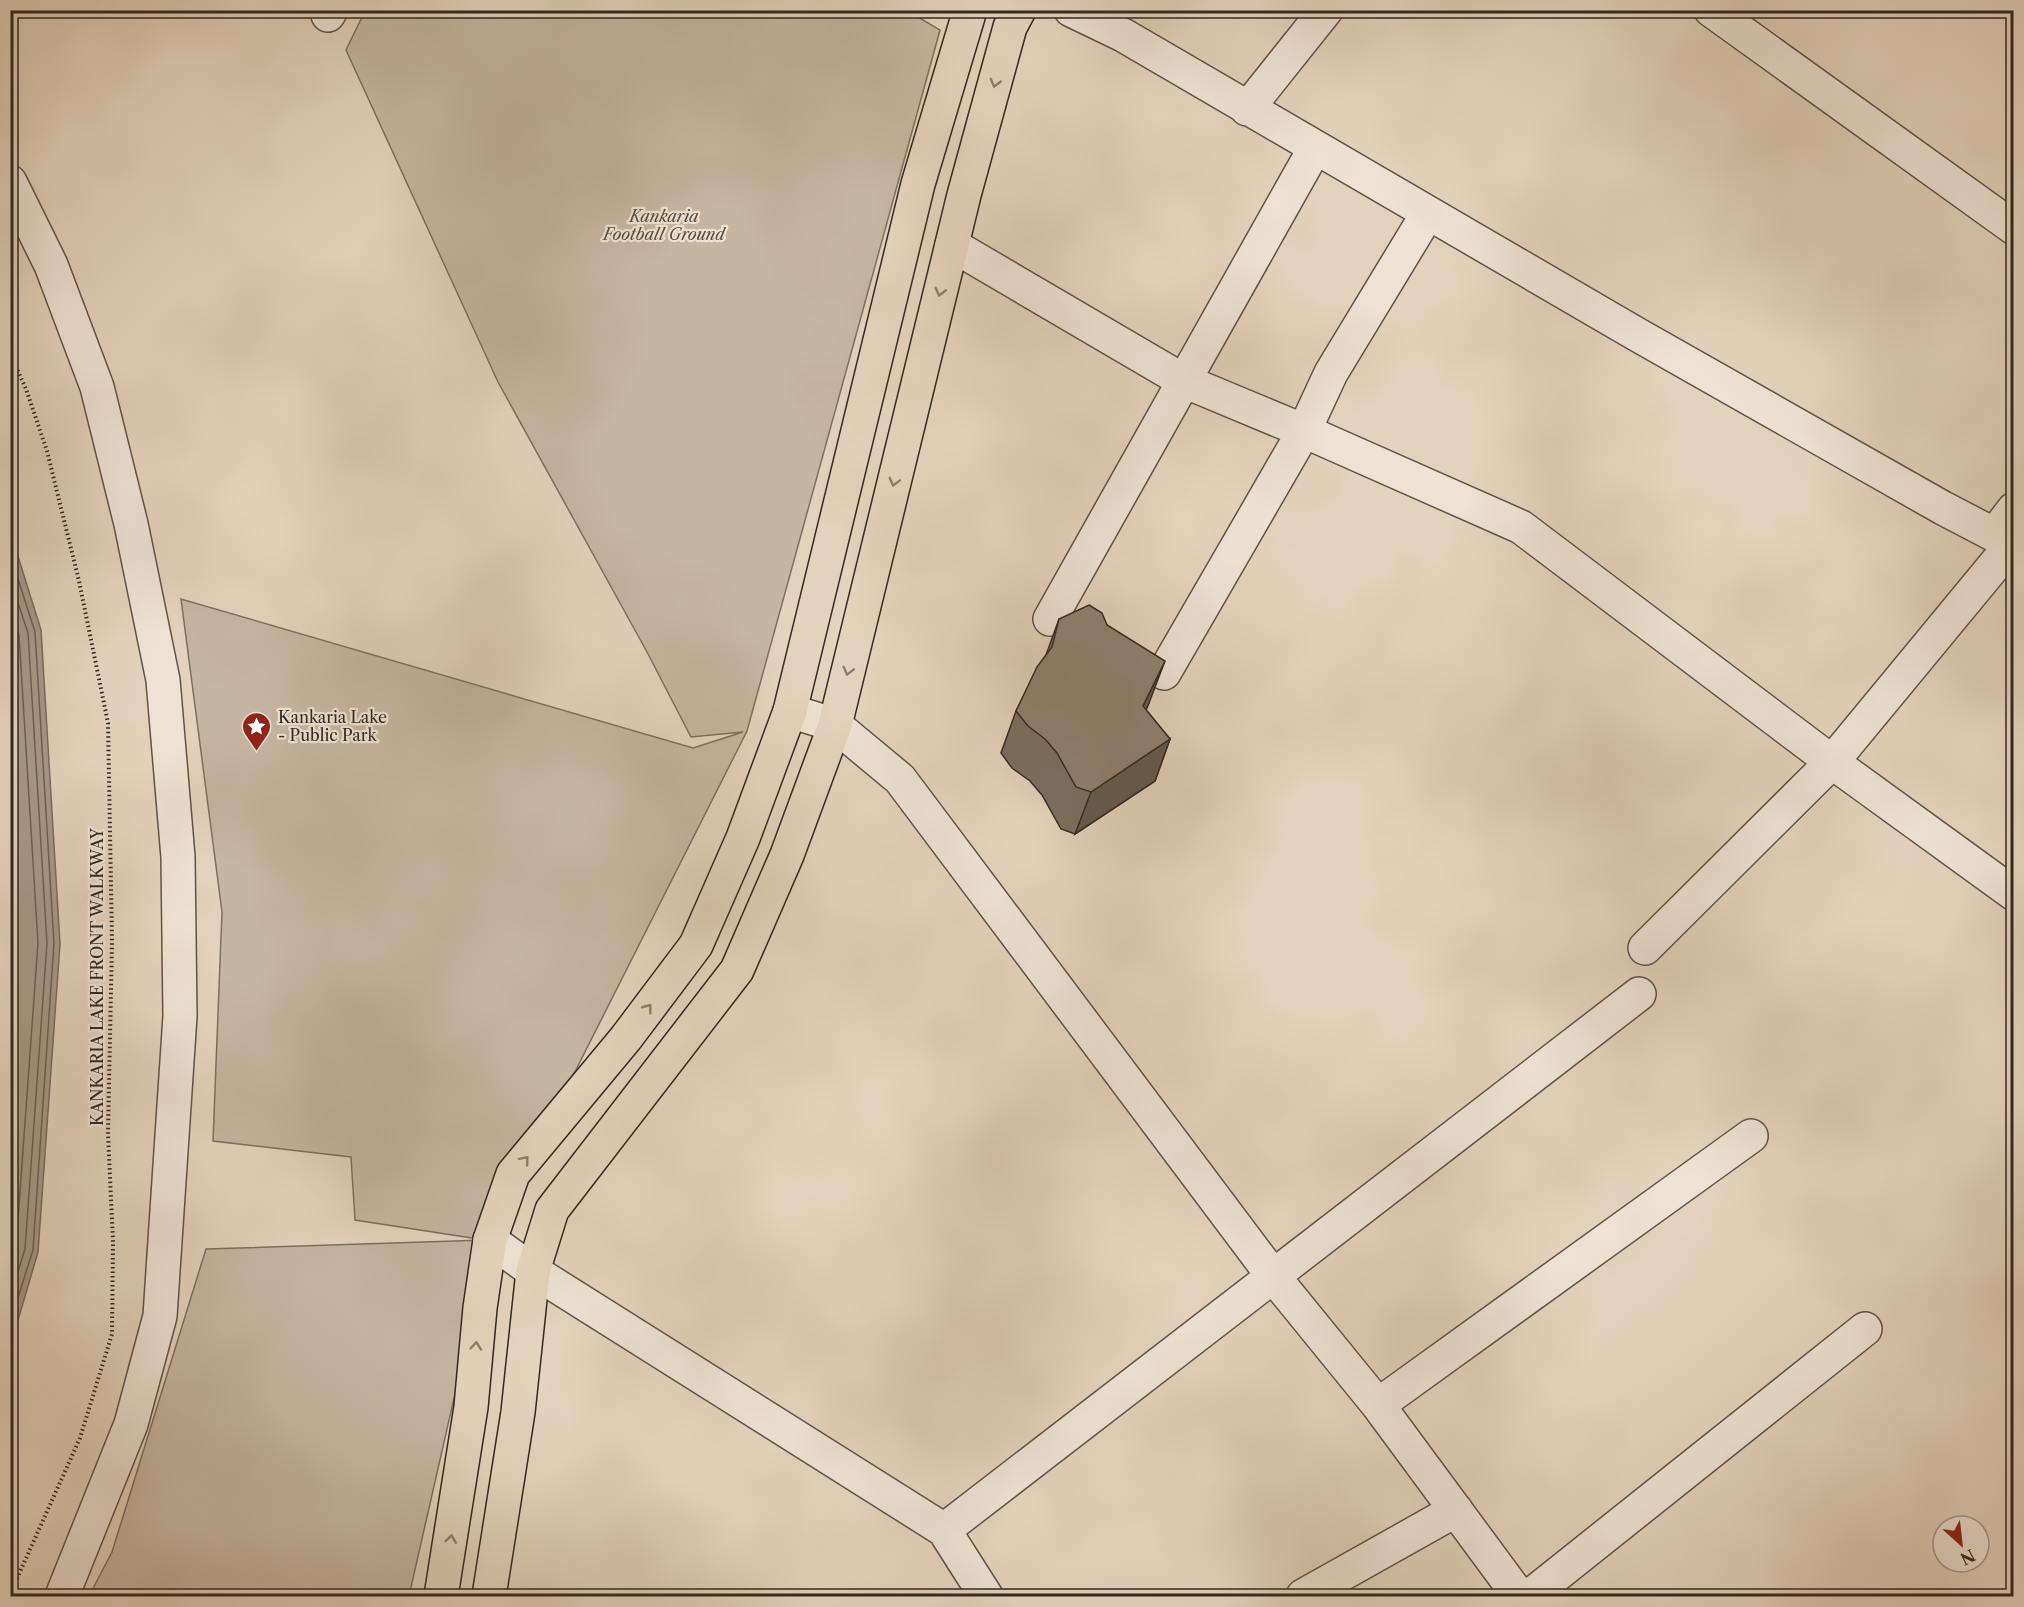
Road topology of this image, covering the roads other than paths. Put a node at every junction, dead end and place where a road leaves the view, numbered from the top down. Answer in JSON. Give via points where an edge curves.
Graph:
{"nodes":[{"id":1,"x":972,"y":10,"type":"edge"},
{"id":2,"x":1071,"y":10,"type":"edge"},
{"id":3,"x":1326,"y":10,"type":"edge"},
{"id":4,"x":1711,"y":10,"type":"edge"},
{"id":5,"x":1015,"y":19,"type":"edge"},
{"id":6,"x":1247,"y":109,"type":"junction"},
{"id":7,"x":1315,"y":148,"type":"junction"},
{"id":8,"x":10,"y":182,"type":"edge"},
{"id":9,"x":1428,"y":213,"type":"junction"},
{"id":10,"x":2013,"y":228,"type":"edge"},
{"id":11,"x":952,"y":245,"type":"junction"},
{"id":12,"x":1184,"y":381,"type":"junction"},
{"id":13,"x":1304,"y":430,"type":"junction"},
{"id":14,"x":2013,"y":509,"type":"edge"},
{"id":15,"x":2007,"y":541,"type":"edge"},
{"id":16,"x":1050,"y":619,"type":"dead end"},
{"id":17,"x":1164,"y":673,"type":"dead end"},
{"id":18,"x":790,"y":711,"type":"junction"},
{"id":19,"x":835,"y":725,"type":"junction"},
{"id":20,"x":1832,"y":762,"type":"junction"},
{"id":21,"x":2009,"y":881,"type":"edge"},
{"id":22,"x":1645,"y":948,"type":"dead end"},
{"id":23,"x":1639,"y":994,"type":"dead end"},
{"id":24,"x":1751,"y":1136,"type":"dead end"},
{"id":25,"x":490,"y":1240,"type":"junction"},
{"id":26,"x":533,"y":1271,"type":"junction"},
{"id":27,"x":1273,"y":1276,"type":"junction"},
{"id":28,"x":1865,"y":1329,"type":"dead end"},
{"id":29,"x":1378,"y":1406,"type":"junction"},
{"id":30,"x":1456,"y":1510,"type":"junction"},
{"id":31,"x":944,"y":1530,"type":"junction"},
{"id":32,"x":62,"y":1596,"type":"edge"},
{"id":33,"x":441,"y":1596,"type":"edge"},
{"id":34,"x":489,"y":1596,"type":"edge"},
{"id":35,"x":986,"y":1596,"type":"edge"},
{"id":36,"x":1303,"y":1596,"type":"edge"},
{"id":37,"x":1519,"y":1596,"type":"edge"},
{"id":38,"x":1530,"y":1596,"type":"edge"}],
"edges":[{"from":1,"to":5,"type":"main road"},
{"from":1,"to":18,"type":"main road","via":[[918,184]]},
{"from":2,"to":6,"type":"street","via":[[1123,35]]},
{"from":3,"to":6,"type":"street"},
{"from":4,"to":10,"type":"street"},
{"from":5,"to":11,"type":"main road","one_way":true},
{"from":6,"to":7,"type":"street"},
{"from":7,"to":9,"type":"street"},
{"from":7,"to":12,"type":"street"},
{"from":8,"to":32,"type":"street","via":[[51,265],[97,387],[131,524],[163,680],[178,857],[180,1016],[160,1316],[131,1424]]},
{"from":9,"to":13,"type":"street","via":[[1331,373]]},
{"from":9,"to":15,"type":"street"},
{"from":11,"to":12,"type":"street"},
{"from":11,"to":19,"type":"main road","one_way":true},
{"from":12,"to":13,"type":"street"},
{"from":12,"to":16,"type":"street"},
{"from":13,"to":17,"type":"street"},
{"from":13,"to":20,"type":"street","via":[[1521,527]]},
{"from":14,"to":15,"type":"street"},
{"from":15,"to":20,"type":"street"},
{"from":18,"to":19,"type":"street"},
{"from":25,"to":18,"type":"main road","one_way":true,"via":[[513,1174],[626,1038],[696,945],[743,838]]},
{"from":19,"to":26,"type":"main road","via":[[787,855],[737,970],[552,1210]]},
{"from":19,"to":27,"type":"street","via":[[900,779]]},
{"from":20,"to":21,"type":"street"},
{"from":20,"to":22,"type":"street"},
{"from":23,"to":27,"type":"street"},
{"from":24,"to":29,"type":"street"},
{"from":25,"to":26,"type":"street"},
{"from":33,"to":25,"type":"main road","one_way":true,"via":[[471,1407]]},
{"from":26,"to":31,"type":"street"},
{"from":26,"to":34,"type":"main road","via":[[518,1412]]},
{"from":27,"to":29,"type":"street"},
{"from":27,"to":31,"type":"street"},
{"from":28,"to":38,"type":"street"},
{"from":29,"to":30,"type":"street"},
{"from":30,"to":36,"type":"street"},
{"from":30,"to":37,"type":"street"},
{"from":31,"to":35,"type":"street"}]}
